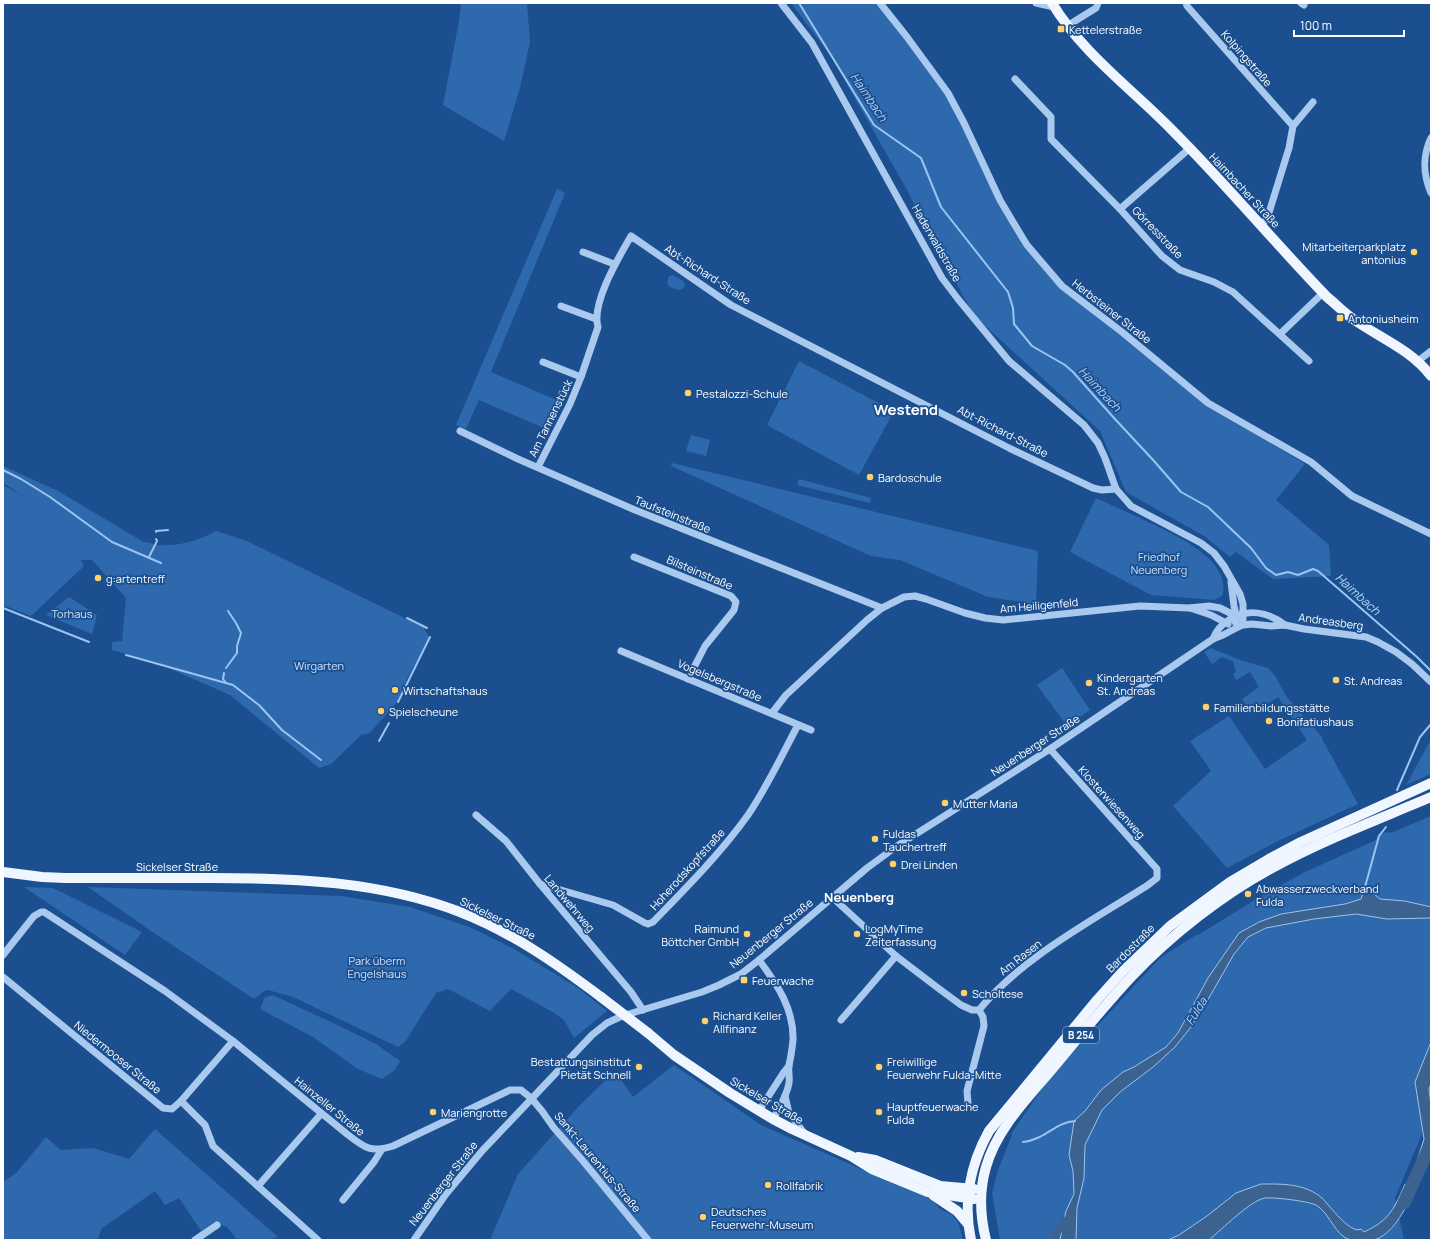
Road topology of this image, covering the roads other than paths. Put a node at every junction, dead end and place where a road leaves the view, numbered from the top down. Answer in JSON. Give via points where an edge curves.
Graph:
{"nodes":[{"id":1,"x":781,"y":3,"type":"edge"},
{"id":2,"x":880,"y":3,"type":"edge"},
{"id":3,"x":1036,"y":3,"type":"edge"},
{"id":4,"x":1098,"y":3,"type":"edge"},
{"id":5,"x":1186,"y":3,"type":"edge"},
{"id":6,"x":1053,"y":5,"type":"edge"},
{"id":7,"x":1067,"y":26,"type":"junction"},
{"id":8,"x":1015,"y":79,"type":"dead end"},
{"id":9,"x":1313,"y":102,"type":"dead end"},
{"id":10,"x":1293,"y":126,"type":"junction"},
{"id":11,"x":1431,"y":138,"type":"edge"},
{"id":12,"x":1190,"y":148,"type":"junction"},
{"id":13,"x":1431,"y":193,"type":"edge"},
{"id":14,"x":1120,"y":209,"type":"junction"},
{"id":15,"x":1261,"y":225,"type":"junction"},
{"id":16,"x":631,"y":236,"type":"joint"},
{"id":17,"x":583,"y":252,"type":"dead end"},
{"id":18,"x":614,"y":264,"type":"junction"},
{"id":19,"x":1324,"y":292,"type":"junction"},
{"id":20,"x":561,"y":306,"type":"dead end"},
{"id":21,"x":596,"y":319,"type":"junction"},
{"id":22,"x":1280,"y":334,"type":"junction"},
{"id":23,"x":1431,"y":351,"type":"edge"},
{"id":24,"x":1308,"y":361,"type":"dead end"},
{"id":25,"x":1418,"y":361,"type":"junction"},
{"id":26,"x":543,"y":362,"type":"dead end"},
{"id":27,"x":1430,"y":373,"type":"edge"},
{"id":28,"x":581,"y":377,"type":"junction"},
{"id":29,"x":460,"y":431,"type":"dead end"},
{"id":30,"x":538,"y":467,"type":"junction"},
{"id":31,"x":1116,"y":489,"type":"junction"},
{"id":32,"x":1431,"y":534,"type":"edge"},
{"id":33,"x":634,"y":556,"type":"dead end"},
{"id":34,"x":882,"y":608,"type":"junction"},
{"id":35,"x":1190,"y":608,"type":"junction"},
{"id":36,"x":1238,"y":615,"type":"junction"},
{"id":37,"x":1226,"y":622,"type":"junction"},
{"id":38,"x":1285,"y":625,"type":"junction"},
{"id":39,"x":1239,"y":627,"type":"junction"},
{"id":40,"x":1213,"y":639,"type":"junction"},
{"id":41,"x":621,"y":651,"type":"dead end"},
{"id":42,"x":688,"y":679,"type":"junction"},
{"id":43,"x":1431,"y":682,"type":"edge"},
{"id":44,"x":772,"y":713,"type":"junction"},
{"id":45,"x":798,"y":725,"type":"junction"},
{"id":46,"x":811,"y":730,"type":"dead end"},
{"id":47,"x":1050,"y":749,"type":"junction"},
{"id":48,"x":1431,"y":783,"type":"edge"},
{"id":49,"x":1430,"y":797,"type":"edge"},
{"id":50,"x":476,"y":815,"type":"dead end"},
{"id":51,"x":1157,"y":869,"type":"joint"},
{"id":52,"x":3,"y":872,"type":"edge"},
{"id":53,"x":540,"y":884,"type":"junction"},
{"id":54,"x":832,"y":898,"type":"junction"},
{"id":55,"x":3,"y":955,"type":"edge"},
{"id":56,"x":896,"y":956,"type":"junction"},
{"id":57,"x":759,"y":960,"type":"junction"},
{"id":58,"x":3,"y":977,"type":"edge"},
{"id":59,"x":642,"y":1010,"type":"junction"},
{"id":60,"x":979,"y":1010,"type":"junction"},
{"id":61,"x":841,"y":1020,"type":"dead end"},
{"id":62,"x":233,"y":1041,"type":"junction"},
{"id":63,"x":789,"y":1066,"type":"junction"},
{"id":64,"x":785,"y":1096,"type":"junction"},
{"id":65,"x":531,"y":1098,"type":"junction"},
{"id":66,"x":181,"y":1101,"type":"junction"},
{"id":67,"x":968,"y":1103,"type":"dead end"},
{"id":68,"x":759,"y":1111,"type":"junction"},
{"id":69,"x":322,"y":1114,"type":"junction"},
{"id":70,"x":773,"y":1119,"type":"junction"},
{"id":71,"x":807,"y":1136,"type":"junction"},
{"id":72,"x":382,"y":1149,"type":"junction"},
{"id":73,"x":852,"y":1156,"type":"junction"},
{"id":74,"x":258,"y":1186,"type":"junction"},
{"id":75,"x":928,"y":1192,"type":"junction"},
{"id":76,"x":969,"y":1194,"type":"junction"},
{"id":77,"x":982,"y":1195,"type":"junction"},
{"id":78,"x":343,"y":1200,"type":"dead end"},
{"id":79,"x":217,"y":1225,"type":"dead end"},
{"id":80,"x":968,"y":1225,"type":"junction"},
{"id":81,"x":985,"y":1239,"type":"edge"},
{"id":82,"x":195,"y":1240,"type":"edge"},
{"id":83,"x":318,"y":1240,"type":"edge"},
{"id":84,"x":414,"y":1240,"type":"edge"},
{"id":85,"x":648,"y":1240,"type":"edge"},
{"id":86,"x":971,"y":1240,"type":"edge"}],
"edges":[{"from":1,"to":31,"type":"street","name":"Haderwaldstraße","via":[[812,43],[942,278],[1009,361],[1092,434],[1105,458]]},
{"from":2,"to":32,"type":"street","name":"Herbsteiner Straße","via":[[948,93],[1000,200],[1027,245],[1062,286],[1208,403],[1311,462],[1352,496]]},
{"from":3,"to":6,"type":"street","name":"Haimbacher Straße"},
{"from":4,"to":7,"type":"street","via":[[1096,8]]},
{"from":5,"to":10,"type":"street","name":"Kolpingstraße"},
{"from":6,"to":7,"type":"main road","name":"Haimbacher Straße"},
{"from":7,"to":12,"type":"main road","name":"Haimbacher Straße","via":[[1092,54]]},
{"from":8,"to":14,"type":"street","name":"Görresstraße","via":[[1051,116],[1051,139]]},
{"from":9,"to":10,"type":"street"},
{"from":10,"to":15,"type":"street","via":[[1289,148],[1267,219]]},
{"from":11,"to":13,"type":"street","via":[[1424,162],[1426,181]]},
{"from":12,"to":14,"type":"street","name":"Görresstraße"},
{"from":12,"to":15,"type":"main road","name":"Haimbacher Straße"},
{"from":14,"to":22,"type":"street","name":"Görresstraße","via":[[1162,256],[1180,270],[1233,292]]},
{"from":15,"to":19,"type":"main road","name":"Haimbacher Straße"},
{"from":16,"to":18,"type":"street","name":"Am Tannenstück"},
{"from":16,"to":31,"type":"street","name":"Abt-Richard-Straße","via":[[731,305],[1078,481],[1102,490]]},
{"from":17,"to":18,"type":"street"},
{"from":18,"to":21,"type":"street","name":"Am Tannenstück"},
{"from":19,"to":22,"type":"street"},
{"from":19,"to":25,"type":"main road","name":"Haimbacher Straße","via":[[1356,321]]},
{"from":20,"to":21,"type":"street"},
{"from":21,"to":28,"type":"street","name":"Am Tannenstück","via":[[598,327]]},
{"from":22,"to":24,"type":"street","name":"Görresstraße"},
{"from":23,"to":25,"type":"street"},
{"from":25,"to":27,"type":"main road","name":"Haimbacher Straße"},
{"from":26,"to":28,"type":"street","name":"Am Tannenstück"},
{"from":28,"to":30,"type":"street","name":"Am Tannenstück"},
{"from":29,"to":30,"type":"street","name":"Taufsteinstraße"},
{"from":30,"to":34,"type":"street","name":"Taufsteinstraße","via":[[638,512]]},
{"from":31,"to":36,"type":"street","via":[[1131,506],[1201,543],[1214,553],[1240,594],[1243,604]]},
{"from":33,"to":42,"type":"street","name":"Bilsteinstraße","via":[[731,596],[736,602],[734,610],[705,646]]},
{"from":34,"to":35,"type":"street","name":"Am Heiligenfeld","via":[[904,597],[915,596],[965,613],[1003,620],[1140,606]]},
{"from":34,"to":44,"type":"street","name":"Am Heiligenfeld","via":[[786,695]]},
{"from":35,"to":36,"type":"street","name":"Am Heiligenfeld","via":[[1213,606]]},
{"from":35,"to":37,"type":"street","name":"Am Heiligenfeld"},
{"from":36,"to":37,"type":"street","name":"Neuenberger Straße"},
{"from":36,"to":38,"type":"street","name":"Andreasberg","via":[[1254,613],[1272,617]]},
{"from":36,"to":39,"type":"street"},
{"from":37,"to":39,"type":"street","name":"Am Heiligenfeld"},
{"from":37,"to":40,"type":"street","name":"Neuenberger Straße"},
{"from":38,"to":39,"type":"street","name":"Andreasberg","via":[[1252,624]]},
{"from":38,"to":43,"type":"street","name":"Andreasberg","via":[[1366,637],[1396,652]]},
{"from":39,"to":40,"type":"street","name":"Neuenberger Straße"},
{"from":40,"to":47,"type":"street","name":"Neuenberger Straße"},
{"from":41,"to":42,"type":"street","name":"Vogelsbergstraße"},
{"from":42,"to":44,"type":"street","name":"Vogelsbergstraße"},
{"from":44,"to":45,"type":"street","name":"Vogelsbergstraße"},
{"from":45,"to":46,"type":"street","name":"Vogelsbergstraße"},
{"from":45,"to":53,"type":"street","name":"Hoherodskopfstraße","via":[[748,814],[720,850],[653,922],[645,923],[613,904]]},
{"from":47,"to":51,"type":"street","name":"Klosterwiesenweg"},
{"from":47,"to":54,"type":"street","name":"Neuenberger Straße","via":[[897,846]]},
{"from":48,"to":76,"type":"main road","name":"Bardostraße","number":"B 254","via":[[1269,858],[1170,926],[1097,1000],[993,1125],[972,1170]]},
{"from":49,"to":77,"type":"main road","name":"Bardostraße","number":"B 254","via":[[1346,831],[1272,868],[1222,900],[1177,934],[1108,1003],[1017,1110],[990,1156]]},
{"from":50,"to":53,"type":"street","name":"Landwehrweg","via":[[506,841]]},
{"from":51,"to":60,"type":"street","name":"Am Rasen","via":[[1157,878],[1032,960]]},
{"from":52,"to":68,"type":"main road","name":"Sickelser Straße","bridge":true,"via":[[65,878],[288,879],[334,882],[390,891],[443,906],[502,931],[556,964],[674,1054]]},
{"from":53,"to":59,"type":"street","name":"Landwehrweg","via":[[634,996]]},
{"from":54,"to":56,"type":"street"},
{"from":54,"to":57,"type":"street","name":"Neuenberger Straße"},
{"from":55,"to":62,"type":"street","name":"Hainzeller Straße","via":[[34,916],[44,912],[165,991]]},
{"from":56,"to":60,"type":"street","via":[[961,1005]]},
{"from":56,"to":61,"type":"street"},
{"from":57,"to":59,"type":"street","name":"Neuenberger Straße","via":[[741,974],[702,992]]},
{"from":57,"to":63,"type":"street","via":[[776,984],[789,1012],[793,1039]]},
{"from":58,"to":66,"type":"street","name":"Niedermooser Straße","via":[[163,1108],[172,1109]]},
{"from":59,"to":65,"type":"street","name":"Neuenberger Straße","via":[[607,1023]]},
{"from":60,"to":67,"type":"street","via":[[984,1026],[967,1091]]},
{"from":62,"to":66,"type":"street"},
{"from":62,"to":69,"type":"street","name":"Hainzeller Straße"},
{"from":63,"to":64,"type":"street"},
{"from":63,"to":68,"type":"street"},
{"from":64,"to":70,"type":"street"},
{"from":64,"to":71,"type":"street","via":[[789,1113]]},
{"from":65,"to":72,"type":"street","name":"Hainzeller Straße","via":[[521,1090],[510,1090]]},
{"from":65,"to":84,"type":"street","name":"Neuenberger Straße","via":[[460,1176]]},
{"from":65,"to":85,"type":"street","name":"Sankt-Laurentius-Straße"},
{"from":66,"to":74,"type":"street","via":[[204,1125],[213,1146]]},
{"from":68,"to":70,"type":"main road","name":"Sickelser Straße"},
{"from":69,"to":72,"type":"street","name":"Hainzeller Straße","via":[[366,1148]]},
{"from":69,"to":74,"type":"street"},
{"from":70,"to":71,"type":"main road","name":"Sickelser Straße"},
{"from":71,"to":73,"type":"main road","name":"Sickelser Straße"},
{"from":72,"to":78,"type":"street"},
{"from":73,"to":75,"type":"main road","name":"Sickelser Straße","via":[[872,1169]]},
{"from":73,"to":76,"type":"main road","name":"Sickelser Straße","via":[[875,1160],[940,1186]]},
{"from":74,"to":83,"type":"street"},
{"from":75,"to":76,"type":"main road","name":"Sickelser Straße"},
{"from":75,"to":80,"type":"main road","via":[[957,1211]]},
{"from":76,"to":77,"type":"main road","name":"Sickelser Straße"},
{"from":76,"to":80,"type":"main road","name":"Bardostraße","number":"B 254"},
{"from":77,"to":81,"type":"main road","name":"Bardostraße","number":"B 254"},
{"from":79,"to":82,"type":"street"},
{"from":80,"to":86,"type":"main road","name":"Bardostraße","number":"B 254"}]}
